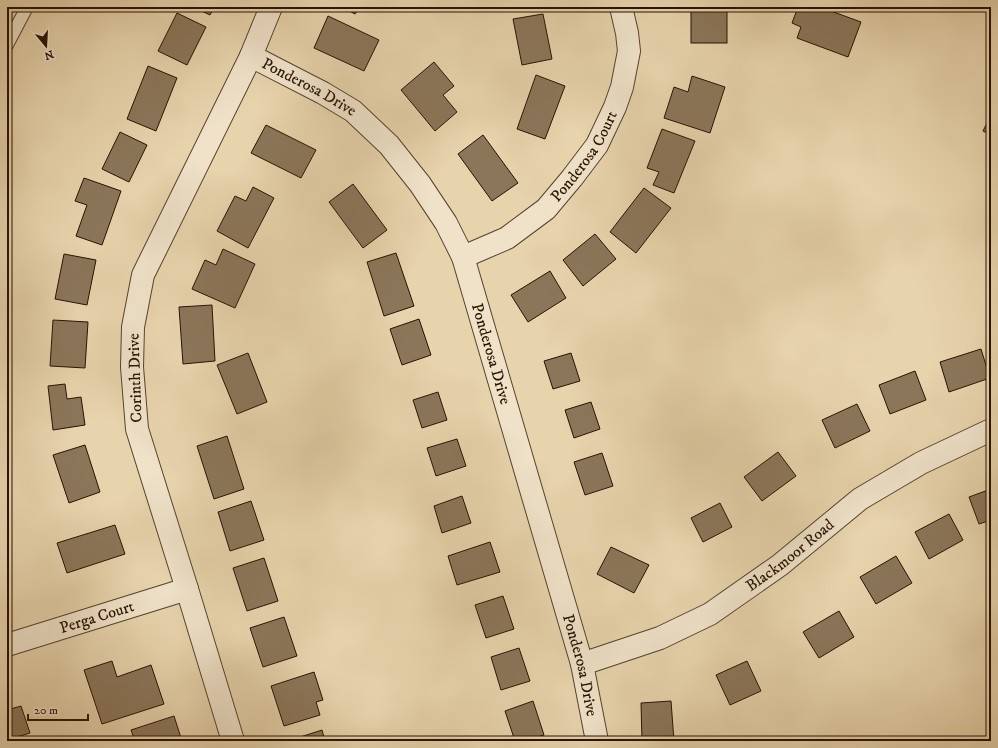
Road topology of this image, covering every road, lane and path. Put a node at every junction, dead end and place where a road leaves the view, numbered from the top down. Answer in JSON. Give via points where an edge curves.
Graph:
{"nodes":[{"id":1,"x":27,"y":7,"type":"edge"},
{"id":2,"x":271,"y":7,"type":"edge"},
{"id":3,"x":621,"y":7,"type":"edge"},
{"id":4,"x":7,"y":45,"type":"edge"},
{"id":5,"x":251,"y":56,"type":"junction"},
{"id":6,"x":463,"y":257,"type":"junction"},
{"id":7,"x":991,"y":430,"type":"edge"},
{"id":8,"x":187,"y":589,"type":"junction"},
{"id":9,"x":7,"y":645,"type":"edge"},
{"id":10,"x":582,"y":664,"type":"junction"},
{"id":11,"x":233,"y":741,"type":"edge"},
{"id":12,"x":597,"y":741,"type":"edge"}],
"edges":[{"from":1,"to":4,"type":"lane"},
{"from":2,"to":5,"type":"street","name":"Corinth Drive"},
{"from":3,"to":6,"type":"street","name":"Ponderosa Court","via":[[629,51],[620,94],[597,145],[546,210],[507,238]]},
{"from":5,"to":6,"type":"street","name":"Ponderosa Drive","via":[[353,110],[389,145],[420,184],[446,223]]},
{"from":5,"to":8,"type":"street","name":"Corinth Drive","via":[[143,275],[133,327],[132,367],[137,429]]},
{"from":6,"to":10,"type":"street","name":"Ponderosa Drive"},
{"from":7,"to":10,"type":"street","name":"Blackmoor Road","via":[[921,463],[860,499],[780,565],[710,614],[660,638]]},
{"from":8,"to":9,"type":"street","name":"Perga Court"},
{"from":8,"to":11,"type":"street","name":"Corinth Drive"},
{"from":10,"to":12,"type":"street","name":"Ponderosa Drive"}]}
